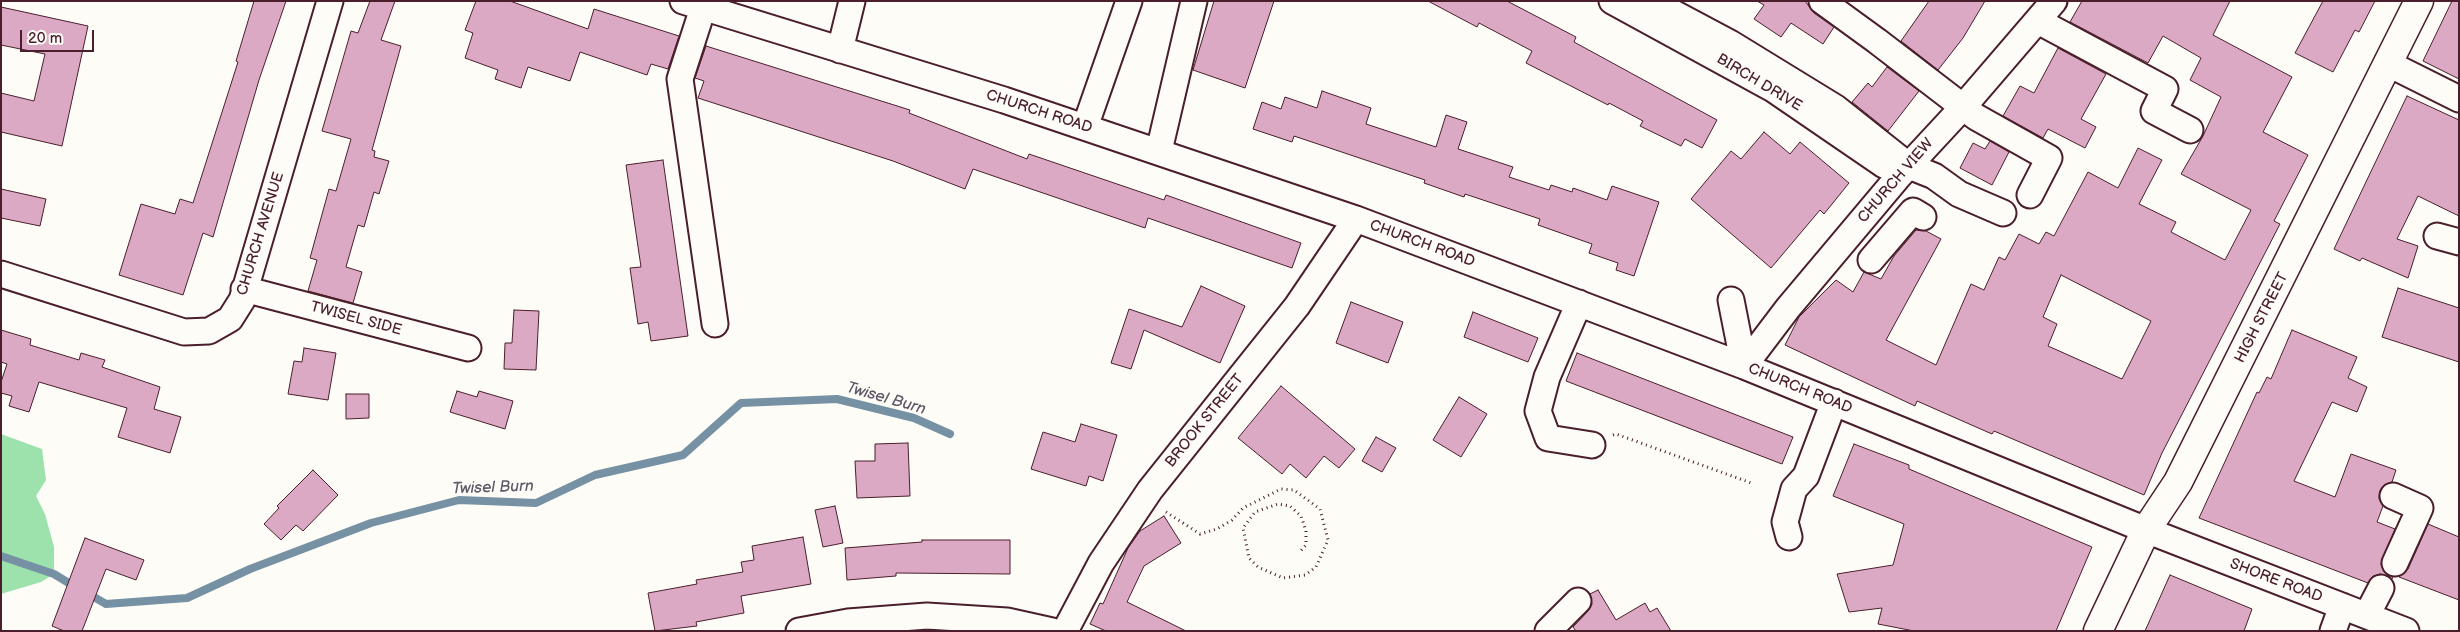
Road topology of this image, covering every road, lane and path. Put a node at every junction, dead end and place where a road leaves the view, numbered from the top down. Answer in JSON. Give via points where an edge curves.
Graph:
{"nodes":[{"id":1,"x":330,"y":1,"type":"edge"},
{"id":2,"x":852,"y":1,"type":"edge"},
{"id":3,"x":1130,"y":1,"type":"edge"},
{"id":4,"x":1194,"y":1,"type":"edge"},
{"id":5,"x":1612,"y":1,"type":"edge"},
{"id":6,"x":1651,"y":1,"type":"edge"},
{"id":7,"x":1822,"y":1,"type":"edge"},
{"id":8,"x":2054,"y":1,"type":"edge"},
{"id":9,"x":2419,"y":1,"type":"edge"},
{"id":10,"x":693,"y":5,"type":"edge"},
{"id":11,"x":2038,"y":21,"type":"junction"},
{"id":12,"x":840,"y":50,"type":"junction"},
{"id":13,"x":2386,"y":63,"type":"junction"},
{"id":14,"x":2459,"y":100,"type":"edge"},
{"id":15,"x":1963,"y":107,"type":"junction"},
{"id":16,"x":1085,"y":128,"type":"junction"},
{"id":17,"x":2190,"y":130,"type":"dead end"},
{"id":18,"x":1158,"y":151,"type":"junction"},
{"id":19,"x":1904,"y":171,"type":"junction"},
{"id":20,"x":2030,"y":195,"type":"dead end"},
{"id":21,"x":1870,"y":210,"type":"junction"},
{"id":22,"x":2003,"y":214,"type":"dead end"},
{"id":23,"x":1923,"y":217,"type":"dead end"},
{"id":24,"x":1356,"y":219,"type":"junction"},
{"id":25,"x":1896,"y":229,"type":"junction"},
{"id":26,"x":1870,"y":260,"type":"dead end"},
{"id":27,"x":1,"y":274,"type":"edge"},
{"id":28,"x":244,"y":289,"type":"junction"},
{"id":29,"x":1731,"y":300,"type":"dead end"},
{"id":30,"x":1579,"y":302,"type":"junction"},
{"id":31,"x":715,"y":324,"type":"dead end"},
{"id":32,"x":468,"y":348,"type":"dead end"},
{"id":33,"x":1744,"y":366,"type":"junction"},
{"id":34,"x":1834,"y":402,"type":"junction"},
{"id":35,"x":1592,"y":445,"type":"joint"},
{"id":36,"x":1806,"y":476,"type":"dead end"},
{"id":37,"x":1754,"y":484,"type":"dead end"},
{"id":38,"x":2393,"y":496,"type":"dead end"},
{"id":39,"x":1145,"y":497,"type":"junction"},
{"id":40,"x":2146,"y":530,"type":"junction"},
{"id":41,"x":1299,"y":552,"type":"dead end"},
{"id":42,"x":2396,"y":564,"type":"dead end"},
{"id":43,"x":2381,"y":588,"type":"dead end"},
{"id":44,"x":1578,"y":601,"type":"dead end"},
{"id":45,"x":2342,"y":606,"type":"junction"},
{"id":46,"x":2367,"y":616,"type":"junction"},
{"id":47,"x":800,"y":631,"type":"edge"},
{"id":48,"x":1052,"y":631,"type":"edge"},
{"id":49,"x":1065,"y":631,"type":"edge"},
{"id":50,"x":1548,"y":631,"type":"edge"},
{"id":51,"x":2098,"y":631,"type":"edge"},
{"id":52,"x":2333,"y":631,"type":"edge"},
{"id":53,"x":2406,"y":631,"type":"edge"}],
"edges":[{"from":1,"to":28,"type":"street","name":"CHURCH AVENUE"},
{"from":2,"to":12,"type":"street"},
{"from":3,"to":16,"type":"street"},
{"from":4,"to":18,"type":"street"},
{"from":5,"to":19,"type":"street","name":"BIRCH DRIVE","via":[[1773,89]]},
{"from":6,"to":19,"type":"street","via":[[1730,43],[1836,108]]},
{"from":7,"to":15,"type":"street"},
{"from":8,"to":11,"type":"street","name":"CHURCH VIEW"},
{"from":9,"to":13,"type":"main road","name":"HIGH STREET"},
{"from":10,"to":12,"type":"street","name":"CHURCH ROAD"},
{"from":10,"to":31,"type":"street","via":[[680,79]]},
{"from":11,"to":15,"type":"street","name":"CHURCH VIEW"},
{"from":11,"to":17,"type":"street","via":[[2165,90],[2154,111]]},
{"from":12,"to":16,"type":"street","name":"CHURCH ROAD"},
{"from":13,"to":14,"type":"street"},
{"from":13,"to":40,"type":"main road","name":"HIGH STREET","via":[[2178,482]]},
{"from":15,"to":19,"type":"street","name":"CHURCH VIEW"},
{"from":15,"to":20,"type":"street","via":[[2049,158]]},
{"from":16,"to":18,"type":"street","name":"CHURCH ROAD"},
{"from":18,"to":24,"type":"street","name":"CHURCH ROAD"},
{"from":19,"to":21,"type":"street","name":"CHURCH VIEW"},
{"from":19,"to":22,"type":"street","via":[[1934,176],[1959,194]]},
{"from":21,"to":25,"type":"street"},
{"from":21,"to":33,"type":"street","name":"CHURCH VIEW"},
{"from":23,"to":25,"type":"street","via":[[1913,211]]},
{"from":24,"to":30,"type":"street","name":"CHURCH ROAD"},
{"from":24,"to":39,"type":"street","name":"BROOK STREET","via":[[1298,306]]},
{"from":25,"to":26,"type":"street"},
{"from":27,"to":28,"type":"street","name":"CHURCH AVENUE","via":[[184,332],[196,333],[209,331],[230,319],[242,300]]},
{"from":28,"to":32,"type":"street","name":"TWISEL SIDE"},
{"from":29,"to":33,"type":"street"},
{"from":30,"to":33,"type":"street","name":"CHURCH ROAD"},
{"from":30,"to":35,"type":"street","via":[[1547,376],[1538,411],[1548,438]]},
{"from":33,"to":34,"type":"street","name":"CHURCH ROAD"},
{"from":34,"to":36,"type":"street"},
{"from":34,"to":40,"type":"street","name":"CHURCH ROAD"},
{"from":35,"to":37,"type":"path","via":[[1616,434]]},
{"from":38,"to":42,"type":"street","via":[[2420,508]]},
{"from":39,"to":41,"type":"path","via":[[1200,534],[1217,529],[1243,508],[1281,489],[1294,490],[1320,509],[1328,540],[1316,566],[1305,575],[1283,578],[1258,567],[1249,558],[1243,528],[1255,512],[1278,504],[1290,506],[1301,516],[1306,531],[1306,545]]},
{"from":39,"to":49,"type":"street","name":"BROOK STREET","via":[[1101,563]]},
{"from":40,"to":45,"type":"street","name":"SHORE ROAD"},
{"from":40,"to":51,"type":"main road","name":"HIGH STREET"},
{"from":43,"to":46,"type":"street"},
{"from":44,"to":50,"type":"street"},
{"from":45,"to":46,"type":"street","name":"SHORE ROAD"},
{"from":45,"to":52,"type":"street"},
{"from":46,"to":53,"type":"street","name":"SHORE ROAD"},
{"from":47,"to":48,"type":"street","via":[[848,622],[927,616],[1007,621]]}]}
